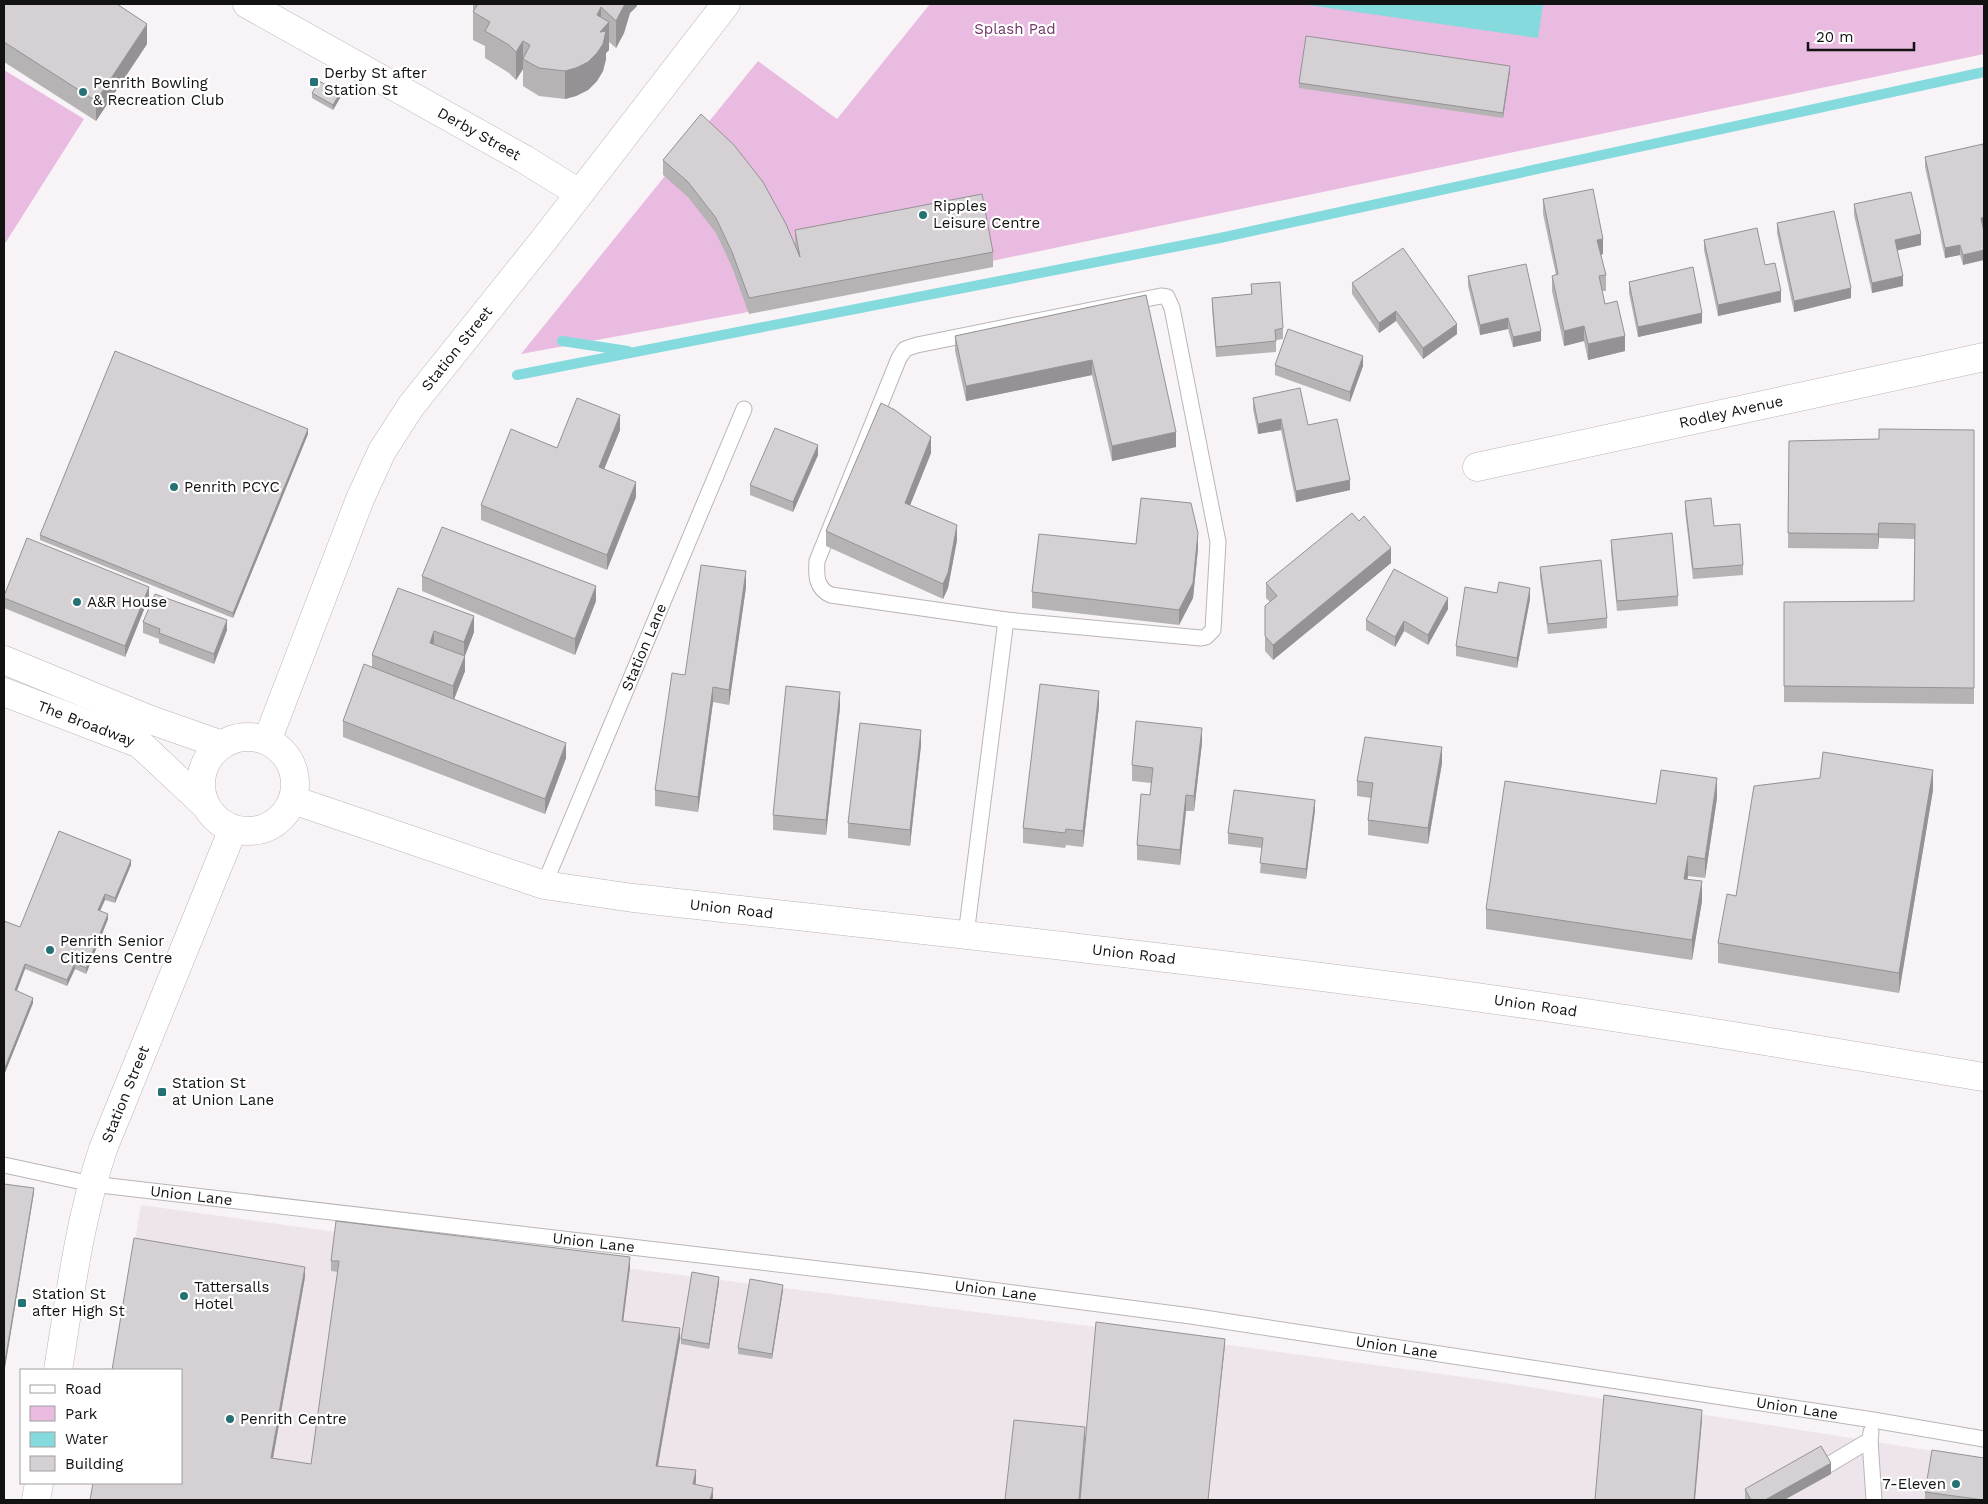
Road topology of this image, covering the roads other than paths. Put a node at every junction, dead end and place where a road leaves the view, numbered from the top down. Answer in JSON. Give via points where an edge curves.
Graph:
{"nodes":[{"id":1,"x":247,"y":4,"type":"edge"},
{"id":2,"x":726,"y":4,"type":"edge"},
{"id":3,"x":579,"y":193,"type":"junction"},
{"id":4,"x":1984,"y":357,"type":"edge"},
{"id":5,"x":744,"y":409,"type":"dead end"},
{"id":6,"x":1477,"y":467,"type":"dead end"},
{"id":7,"x":1006,"y":620,"type":"junction"},
{"id":8,"x":4,"y":660,"type":"edge"},
{"id":9,"x":4,"y":692,"type":"edge"},
{"id":10,"x":267,"y":741,"type":"junction"},
{"id":11,"x":222,"y":745,"type":"junction"},
{"id":12,"x":293,"y":800,"type":"junction"},
{"id":13,"x":205,"y":805,"type":"junction"},
{"id":14,"x":232,"y":829,"type":"junction"},
{"id":15,"x":544,"y":885,"type":"junction"},
{"id":16,"x":966,"y":935,"type":"junction"},
{"id":17,"x":1984,"y":1077,"type":"edge"},
{"id":18,"x":4,"y":1165,"type":"edge"},
{"id":19,"x":92,"y":1184,"type":"junction"},
{"id":20,"x":58,"y":1369,"type":"edge"},
{"id":21,"x":1873,"y":1420,"type":"junction"},
{"id":22,"x":1984,"y":1439,"type":"edge"},
{"id":23,"x":1870,"y":1440,"type":"junction"},
{"id":24,"x":1799,"y":1482,"type":"edge"},
{"id":25,"x":38,"y":1484,"type":"edge"},
{"id":26,"x":36,"y":1500,"type":"edge"},
{"id":27,"x":1874,"y":1500,"type":"edge"}],
"edges":[{"from":1,"to":3,"type":"street","name":"Derby Street"},
{"from":2,"to":3,"type":"street","name":"Station Street"},
{"from":3,"to":10,"type":"street","name":"Station Street","via":[[411,406],[382,451],[360,499]]},
{"from":4,"to":6,"type":"street","name":"Rodley Avenue"},
{"from":5,"to":15,"type":"lane","name":"Station Lane"},
{"from":7,"to":7,"type":"lane","via":[[831,596],[820,586],[816,576],[817,561],[899,358],[904,349],[917,345],[1167,297],[1172,308],[1218,542],[1213,630],[1201,638]]},
{"from":7,"to":16,"type":"lane"},
{"from":8,"to":11,"type":"street","name":"The Broadway","via":[[148,719]]},
{"from":9,"to":13,"type":"street","name":"The Broadway","via":[[140,744]]},
{"from":10,"to":11,"type":"street","via":[[237,738]]},
{"from":10,"to":12,"type":"street","via":[[289,759],[296,786]]},
{"from":11,"to":13,"type":"street","via":[[212,754],[203,772]]},
{"from":12,"to":14,"type":"street","via":[[275,823],[247,832]]},
{"from":12,"to":15,"type":"street","name":"Union Road"},
{"from":13,"to":14,"type":"street","via":[[221,823]]},
{"from":14,"to":19,"type":"street","name":"Station Street","via":[[103,1149]]},
{"from":15,"to":16,"type":"street","name":"Union Road"},
{"from":16,"to":17,"type":"street","name":"Union Road","via":[[1418,990],[1681,1027]]},
{"from":18,"to":19,"type":"lane","name":"Union Lane"},
{"from":19,"to":20,"type":"street","name":"Station Street"},
{"from":19,"to":21,"type":"lane","name":"Union Lane","via":[[1191,1316]]},
{"from":21,"to":22,"type":"lane","name":"Union Lane"},
{"from":21,"to":23,"type":"lane"},
{"from":23,"to":24,"type":"lane"},
{"from":23,"to":27,"type":"lane"},
{"from":25,"to":26,"type":"street"}]}
